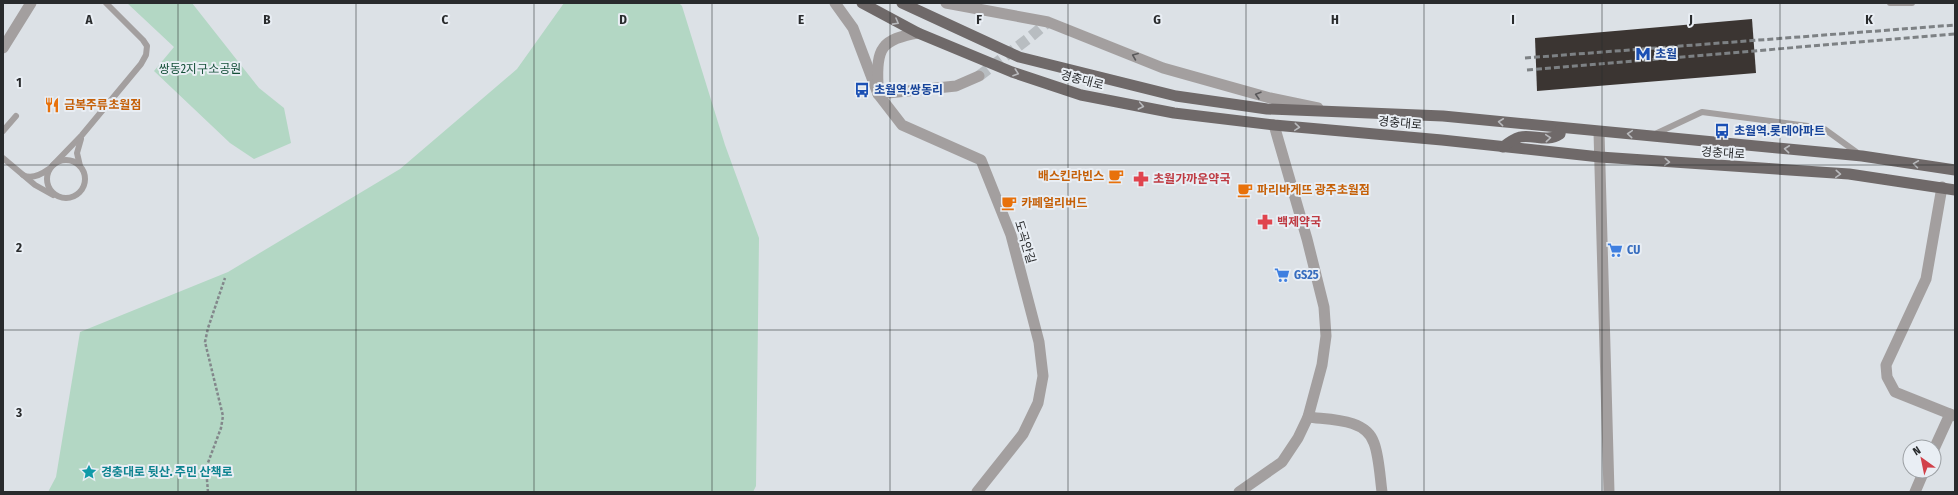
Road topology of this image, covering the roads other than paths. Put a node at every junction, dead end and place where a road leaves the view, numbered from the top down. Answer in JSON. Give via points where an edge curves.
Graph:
{"nodes":[{"id":1,"x":31,"y":3,"type":"edge"},
{"id":2,"x":106,"y":3,"type":"edge"},
{"id":3,"x":835,"y":3,"type":"edge"},
{"id":4,"x":862,"y":3,"type":"edge"},
{"id":5,"x":902,"y":3,"type":"edge"},
{"id":6,"x":946,"y":3,"type":"edge"},
{"id":7,"x":1890,"y":3,"type":"edge"},
{"id":8,"x":1912,"y":3,"type":"edge"},
{"id":9,"x":970,"y":5,"type":"edge"},
{"id":10,"x":918,"y":33,"type":"junction"},
{"id":11,"x":3,"y":48,"type":"edge"},
{"id":12,"x":979,"y":76,"type":"tunnel mouth"},
{"id":13,"x":878,"y":94,"type":"junction"},
{"id":14,"x":1338,"y":111,"type":"junction"},
{"id":15,"x":16,"y":116,"type":"dead end"},
{"id":16,"x":1274,"y":125,"type":"junction"},
{"id":17,"x":1561,"y":128,"type":"junction"},
{"id":18,"x":3,"y":131,"type":"edge"},
{"id":19,"x":1599,"y":132,"type":"junction"},
{"id":20,"x":82,"y":135,"type":"junction"},
{"id":21,"x":1651,"y":136,"type":"junction"},
{"id":22,"x":1503,"y":147,"type":"junction"},
{"id":23,"x":1862,"y":156,"type":"junction"},
{"id":24,"x":1600,"y":157,"type":"junction"},
{"id":25,"x":3,"y":158,"type":"edge"},
{"id":26,"x":51,"y":167,"type":"junction"},
{"id":27,"x":81,"y":167,"type":"junction"},
{"id":28,"x":1955,"y":170,"type":"edge"},
{"id":29,"x":20,"y":174,"type":"junction"},
{"id":30,"x":1942,"y":187,"type":"junction"},
{"id":31,"x":1955,"y":190,"type":"edge"},
{"id":32,"x":57,"y":196,"type":"junction"},
{"id":33,"x":1953,"y":415,"type":"edge"},
{"id":34,"x":1308,"y":417,"type":"junction"},
{"id":35,"x":1940,"y":439,"type":"edge"},
{"id":36,"x":1921,"y":479,"type":"edge"},
{"id":37,"x":977,"y":492,"type":"edge"},
{"id":38,"x":1239,"y":492,"type":"edge"},
{"id":39,"x":1382,"y":492,"type":"edge"},
{"id":40,"x":1609,"y":492,"type":"edge"},
{"id":41,"x":1915,"y":492,"type":"edge"}],
"edges":[{"from":1,"to":11,"type":"street"},
{"from":2,"to":20,"type":"lane","via":[[144,40],[147,46],[146,55],[128,82]]},
{"from":3,"to":13,"type":"street","name":"도곡안길","via":[[853,28]]},
{"from":4,"to":10,"type":"main road","name":"경충대로","one_way":true},
{"from":5,"to":14,"type":"main road","name":"경충대로","via":[[1019,57],[1080,73],[1176,96],[1268,109]]},
{"from":6,"to":9,"type":"street"},
{"from":7,"to":8,"type":"lane"},
{"from":14,"to":9,"type":"street","one_way":true,"via":[[1270,98],[1163,68],[1048,22]]},
{"from":10,"to":13,"type":"street","via":[[897,36],[882,48],[877,63]]},
{"from":10,"to":16,"type":"main road","name":"경충대로","one_way":true,"via":[[1012,72],[1082,95],[1174,113]]},
{"from":12,"to":13,"type":"street","via":[[956,86]]},
{"from":13,"to":37,"type":"street","name":"도곡안길","via":[[902,124],[981,160],[1011,235],[1037,335],[1043,376],[1038,403],[1023,434]]},
{"from":17,"to":14,"type":"main road","name":"경충대로","one_way":true,"via":[[1443,116]]},
{"from":15,"to":18,"type":"lane"},
{"from":16,"to":22,"type":"main road","name":"경충대로","one_way":true},
{"from":16,"to":34,"type":"street","via":[[1307,238],[1324,308],[1326,336],[1322,365]]},
{"from":17,"to":19,"type":"main road","name":"경충대로"},
{"from":22,"to":17,"type":"main road","one_way":true,"via":[[1521,137],[1555,137],[1560,134]]},
{"from":21,"to":19,"type":"main road","name":"경충대로","one_way":true},
{"from":19,"to":24,"type":"street"},
{"from":20,"to":26,"type":"lane"},
{"from":20,"to":27,"type":"lane","via":[[77,154]]},
{"from":23,"to":21,"type":"main road","name":"경충대로","one_way":true},
{"from":21,"to":23,"type":"lane","via":[[1702,112],[1823,128]]},
{"from":22,"to":24,"type":"main road","name":"경충대로"},
{"from":28,"to":23,"type":"main road","name":"경충대로","one_way":true},
{"from":24,"to":30,"type":"main road","name":"경충대로","one_way":true,"via":[[1849,174]]},
{"from":24,"to":40,"type":"street"},
{"from":25,"to":29,"type":"lane"},
{"from":26,"to":27,"type":"lane","via":[[58,162],[70,160]]},
{"from":26,"to":29,"type":"lane","via":[[35,176],[27,177]]},
{"from":26,"to":32,"type":"lane","via":[[47,175],[48,186]]},
{"from":27,"to":32,"type":"lane","via":[[85,179],[81,191],[69,198]]},
{"from":29,"to":32,"type":"lane","via":[[35,186]]},
{"from":30,"to":31,"type":"main road","name":"경충대로"},
{"from":30,"to":33,"type":"street","via":[[1926,279],[1886,365],[1888,377],[1896,392]]},
{"from":33,"to":35,"type":"street"},
{"from":34,"to":38,"type":"street","via":[[1282,462]]},
{"from":34,"to":39,"type":"street","via":[[1354,423],[1366,431],[1374,442]]},
{"from":36,"to":41,"type":"street"}]}
